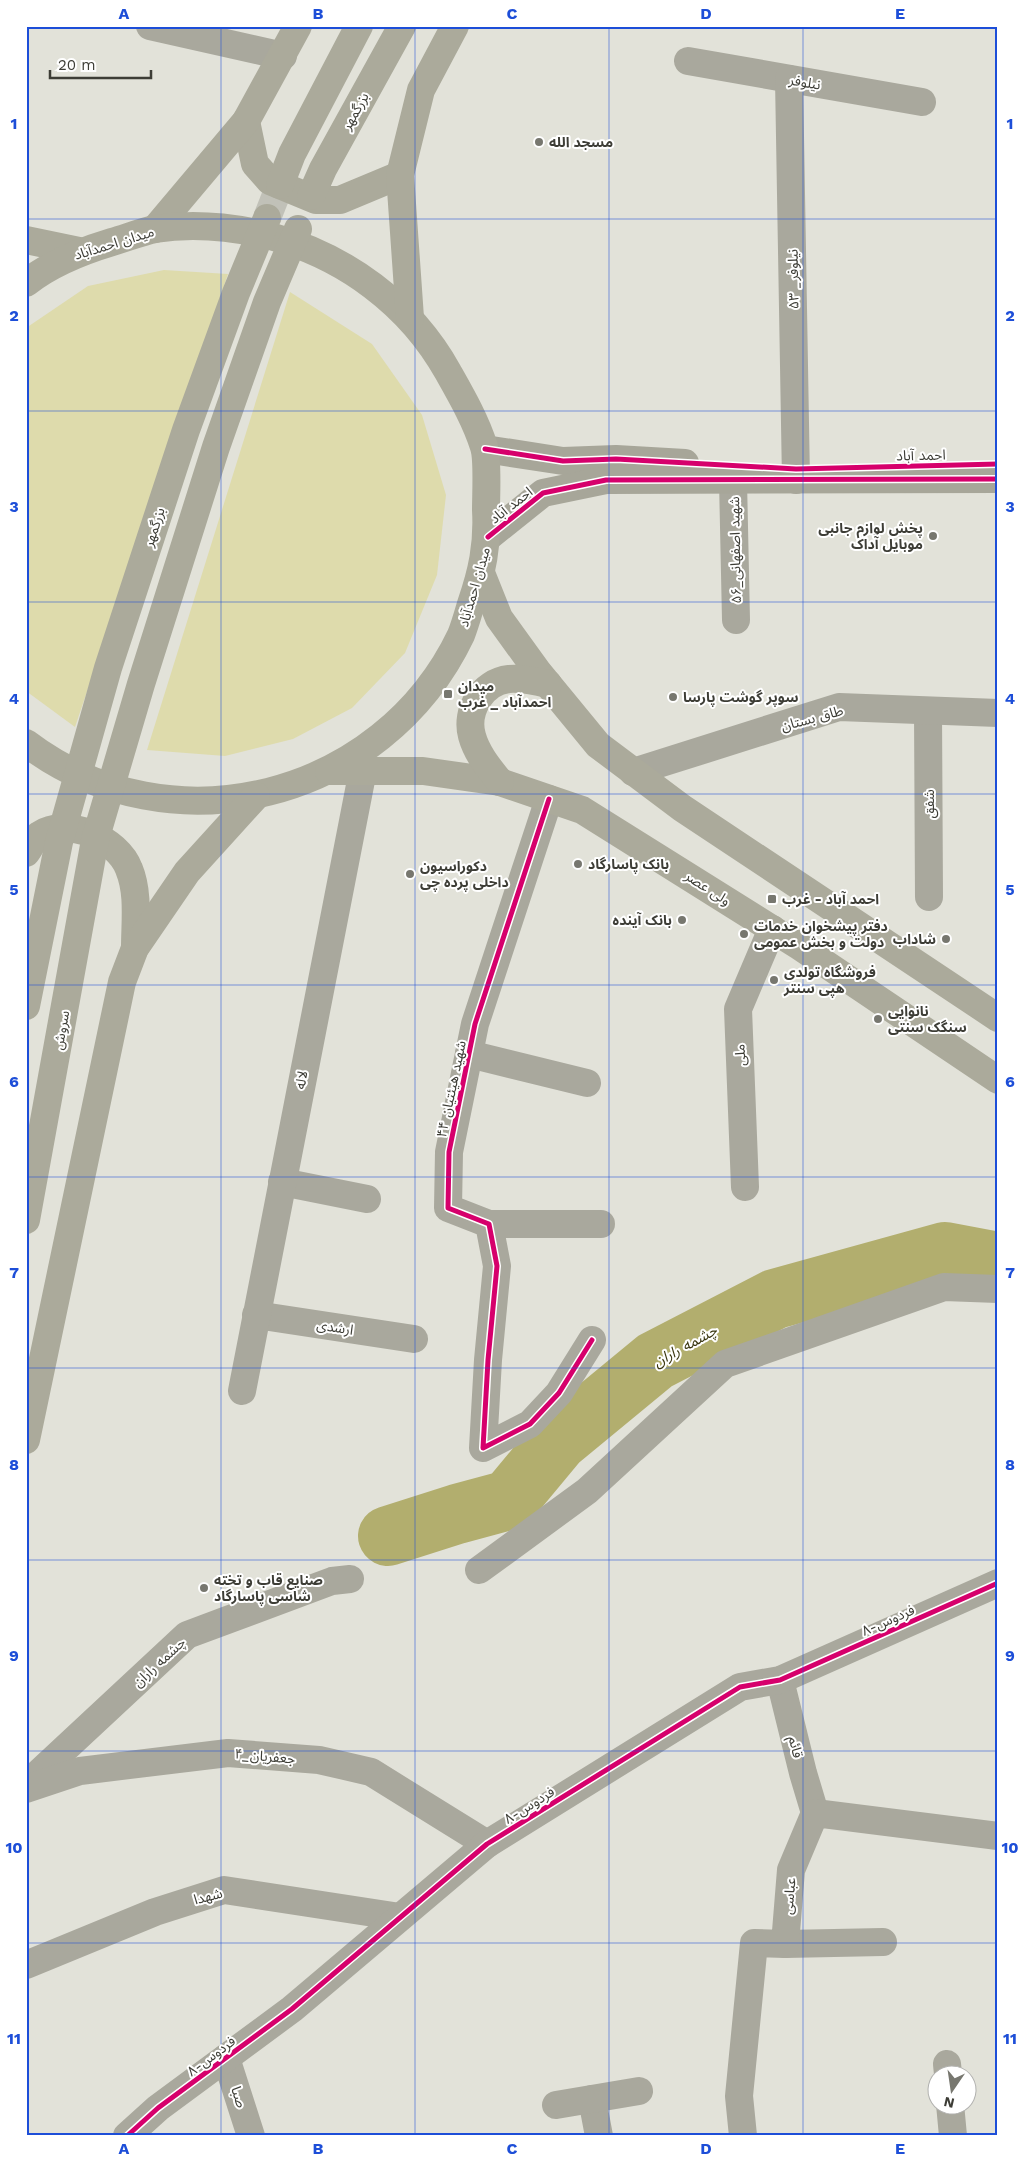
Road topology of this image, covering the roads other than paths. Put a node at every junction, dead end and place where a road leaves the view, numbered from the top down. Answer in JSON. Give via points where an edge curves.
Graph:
{"nodes":[{"id":1,"x":150,"y":26,"type":"edge"},
{"id":2,"x":298,"y":26,"type":"edge"},
{"id":3,"x":359,"y":26,"type":"edge"},
{"id":4,"x":402,"y":26,"type":"edge"},
{"id":5,"x":455,"y":26,"type":"edge"},
{"id":6,"x":283,"y":56,"type":"junction"},
{"id":7,"x":688,"y":60,"type":"dead end"},
{"id":8,"x":789,"y":79,"type":"junction"},
{"id":9,"x":922,"y":102,"type":"dead end"},
{"id":10,"x":246,"y":121,"type":"junction"},
{"id":11,"x":400,"y":175,"type":"junction"},
{"id":12,"x":280,"y":185,"type":"tunnel mouth"},
{"id":13,"x":311,"y":196,"type":"dead end"},
{"id":14,"x":267,"y":218,"type":"tunnel mouth"},
{"id":15,"x":298,"y":228,"type":"dead end"},
{"id":16,"x":155,"y":229,"type":"junction"},
{"id":17,"x":26,"y":240,"type":"edge"},
{"id":18,"x":79,"y":252,"type":"junction"},
{"id":19,"x":26,"y":283,"type":"edge"},
{"id":20,"x":410,"y":318,"type":"junction"},
{"id":21,"x":485,"y":449,"type":"junction"},
{"id":22,"x":998,"y":464,"type":"edge"},
{"id":23,"x":796,"y":474,"type":"junction"},
{"id":24,"x":998,"y":479,"type":"edge"},
{"id":25,"x":733,"y":480,"type":"junction"},
{"id":26,"x":488,"y":537,"type":"junction"},
{"id":27,"x":481,"y":573,"type":"junction"},
{"id":28,"x":736,"y":620,"type":"dead end"},
{"id":29,"x":548,"y":684,"type":"junction"},
{"id":30,"x":928,"y":711,"type":"junction"},
{"id":31,"x":998,"y":713,"type":"edge"},
{"id":32,"x":35,"y":749,"type":"edge"},
{"id":33,"x":363,"y":770,"type":"junction"},
{"id":34,"x":328,"y":771,"type":"junction"},
{"id":35,"x":633,"y":772,"type":"junction"},
{"id":36,"x":500,"y":782,"type":"junction"},
{"id":37,"x":256,"y":796,"type":"junction"},
{"id":38,"x":549,"y":799,"type":"junction"},
{"id":39,"x":41,"y":844,"type":"edge"},
{"id":40,"x":929,"y":897,"type":"dead end"},
{"id":41,"x":772,"y":929,"type":"junction"},
{"id":42,"x":135,"y":948,"type":"junction"},
{"id":43,"x":26,"y":1006,"type":"edge"},
{"id":44,"x":998,"y":1018,"type":"edge"},
{"id":45,"x":469,"y":1054,"type":"junction"},
{"id":46,"x":998,"y":1080,"type":"edge"},
{"id":47,"x":587,"y":1082,"type":"dead end"},
{"id":48,"x":282,"y":1182,"type":"junction"},
{"id":49,"x":746,"y":1187,"type":"dead end"},
{"id":50,"x":367,"y":1199,"type":"dead end"},
{"id":51,"x":26,"y":1220,"type":"edge"},
{"id":52,"x":489,"y":1224,"type":"junction"},
{"id":53,"x":601,"y":1224,"type":"dead end"},
{"id":54,"x":998,"y":1289,"type":"edge"},
{"id":55,"x":256,"y":1315,"type":"junction"},
{"id":56,"x":414,"y":1339,"type":"dead end"},
{"id":57,"x":592,"y":1340,"type":"dead end"},
{"id":58,"x":242,"y":1391,"type":"dead end"},
{"id":59,"x":26,"y":1440,"type":"edge"},
{"id":60,"x":479,"y":1570,"type":"dead end"},
{"id":61,"x":350,"y":1579,"type":"dead end"},
{"id":62,"x":998,"y":1583,"type":"edge"},
{"id":63,"x":780,"y":1680,"type":"junction"},
{"id":64,"x":26,"y":1787,"type":"edge"},
{"id":65,"x":815,"y":1813,"type":"junction"},
{"id":66,"x":998,"y":1836,"type":"edge"},
{"id":67,"x":487,"y":1844,"type":"junction"},
{"id":68,"x":400,"y":1917,"type":"junction"},
{"id":69,"x":883,"y":1942,"type":"dead end"},
{"id":70,"x":785,"y":1944,"type":"junction"},
{"id":71,"x":26,"y":1965,"type":"edge"},
{"id":72,"x":226,"y":2058,"type":"junction"},
{"id":73,"x":639,"y":2091,"type":"dead end"},
{"id":74,"x":592,"y":2099,"type":"junction"},
{"id":75,"x":556,"y":2105,"type":"dead end"},
{"id":76,"x":951,"y":2114,"type":"edge"},
{"id":77,"x":126,"y":2136,"type":"edge"},
{"id":78,"x":251,"y":2136,"type":"edge"},
{"id":79,"x":599,"y":2136,"type":"edge"},
{"id":80,"x":743,"y":2136,"type":"edge"},
{"id":81,"x":953,"y":2136,"type":"edge"}],
"edges":[{"from":1,"to":6,"type":"street"},
{"from":2,"to":6,"type":"main road"},
{"from":3,"to":12,"type":"main road","via":[[292,154]]},
{"from":4,"to":13,"type":"main road","name":"بزرگمهر"},
{"from":5,"to":11,"type":"main road","via":[[421,90]]},
{"from":6,"to":10,"type":"main road"},
{"from":7,"to":8,"type":"street","name":"نیلوفر"},
{"from":8,"to":9,"type":"street","name":"نیلوفر"},
{"from":8,"to":23,"type":"street","name":"۵۳ _نیلوفر"},
{"from":10,"to":11,"type":"main road","via":[[255,164],[270,181],[293,192],[316,200],[340,200]]},
{"from":10,"to":16,"type":"main road"},
{"from":11,"to":20,"type":"main road"},
{"from":14,"to":39,"type":"main road","name":"بزرگمهر","via":[[186,430],[108,668]]},
{"from":15,"to":51,"type":"main road","name":"سروش","via":[[267,302],[216,447],[95,840]]},
{"from":16,"to":18,"type":"main road","name":"میدان احمدآباد"},
{"from":16,"to":20,"type":"main road","name":"میدان احمدآباد","via":[[202,226],[248,231],[293,242],[336,261],[375,286]]},
{"from":17,"to":18,"type":"main road"},
{"from":18,"to":19,"type":"main road","name":"میدان احمدآباد"},
{"from":20,"to":21,"type":"main road","name":"میدان احمدآباد","via":[[438,354]]},
{"from":21,"to":23,"type":"main road","name":"احمد آباد","via":[[563,461],[616,459]]},
{"from":21,"to":26,"type":"main road","name":"میدان احمدآباد"},
{"from":22,"to":23,"type":"main road","name":"احمد آباد"},
{"from":23,"to":24,"type":"main road","name":"احمد آباد"},
{"from":23,"to":25,"type":"main road","name":"احمد آباد"},
{"from":25,"to":26,"type":"main road","name":"احمد آباد","via":[[606,480],[543,493]]},
{"from":25,"to":28,"type":"street","name":"۵۶_شهید اصفهانی"},
{"from":26,"to":27,"type":"main road","name":"میدان احمدآباد"},
{"from":27,"to":29,"type":"main road","via":[[498,618]]},
{"from":27,"to":34,"type":"main road","name":"میدان احمدآباد","via":[[461,634],[428,689],[383,736]]},
{"from":29,"to":35,"type":"main road","via":[[598,745]]},
{"from":29,"to":36,"type":"main road","via":[[507,679],[489,688],[475,701],[470,718],[472,736],[482,759]]},
{"from":30,"to":31,"type":"street","name":"طاق بستان"},
{"from":30,"to":35,"type":"street","name":"طاق بستان","via":[[839,707]]},
{"from":30,"to":40,"type":"street","name":"شفق"},
{"from":32,"to":37,"type":"main road","name":"میدان احمدآباد","via":[[92,781],[146,797],[201,801]]},
{"from":33,"to":34,"type":"main road","name":"ولی عصر"},
{"from":33,"to":36,"type":"main road","name":"ولی عصر","via":[[422,771]]},
{"from":33,"to":48,"type":"street","name":"لاله"},
{"from":34,"to":37,"type":"main road","name":"میدان احمدآباد"},
{"from":35,"to":44,"type":"main road"},
{"from":36,"to":38,"type":"main road","name":"ولی عصر"},
{"from":37,"to":42,"type":"main road","via":[[187,872]]},
{"from":38,"to":41,"type":"main road","name":"ولی عصر","via":[[582,810]]},
{"from":38,"to":45,"type":"street","name":"شهید هیئتیان ۴۴","via":[[475,1024]]},
{"from":39,"to":42,"type":"main road","via":[[60,827],[79,830],[110,842],[129,867],[135,899]]},
{"from":39,"to":43,"type":"main road"},
{"from":41,"to":46,"type":"main road","name":"ولی عصر"},
{"from":41,"to":49,"type":"street","name":"ملی","via":[[738,1009]]},
{"from":42,"to":59,"type":"main road","via":[[116,1008]]},
{"from":45,"to":47,"type":"street"},
{"from":45,"to":52,"type":"street","name":"شهید هیئتیان ۴۴","via":[[449,1152],[448,1208]]},
{"from":48,"to":50,"type":"street"},
{"from":48,"to":55,"type":"street","name":"لاله"},
{"from":52,"to":53,"type":"street"},
{"from":52,"to":57,"type":"street","via":[[497,1266],[483,1448],[530,1424],[559,1393]]},
{"from":54,"to":60,"type":"street","via":[[944,1286],[725,1364],[587,1492]]},
{"from":55,"to":56,"type":"street","name":"ارشدی"},
{"from":55,"to":58,"type":"street","name":"لاله"},
{"from":61,"to":64,"type":"street","name":"چشمه راران","via":[[332,1581],[187,1635]]},
{"from":62,"to":63,"type":"street","name":"۸-فردوس"},
{"from":63,"to":65,"type":"street","name":"قائم"},
{"from":63,"to":67,"type":"street","name":"۸-فردوس","via":[[740,1687]]},
{"from":64,"to":67,"type":"street","name":"۴_جعفریان","via":[[80,1771],[228,1753],[319,1760],[371,1772]]},
{"from":65,"to":66,"type":"street"},
{"from":65,"to":70,"type":"street","name":"عباسی","via":[[791,1870]]},
{"from":67,"to":68,"type":"street","name":"۸-فردوس"},
{"from":68,"to":71,"type":"street","name":"شهدا","via":[[224,1890],[155,1912]]},
{"from":68,"to":72,"type":"street","name":"۸-فردوس","via":[[292,2009]]},
{"from":69,"to":70,"type":"street"},
{"from":70,"to":80,"type":"street","via":[[754,1943],[739,2096]]},
{"from":72,"to":77,"type":"street","name":"۸-فردوس"},
{"from":72,"to":78,"type":"street","name":"صبا"},
{"from":73,"to":74,"type":"street"},
{"from":74,"to":75,"type":"street"},
{"from":74,"to":79,"type":"street"},
{"from":76,"to":81,"type":"street"}]}
